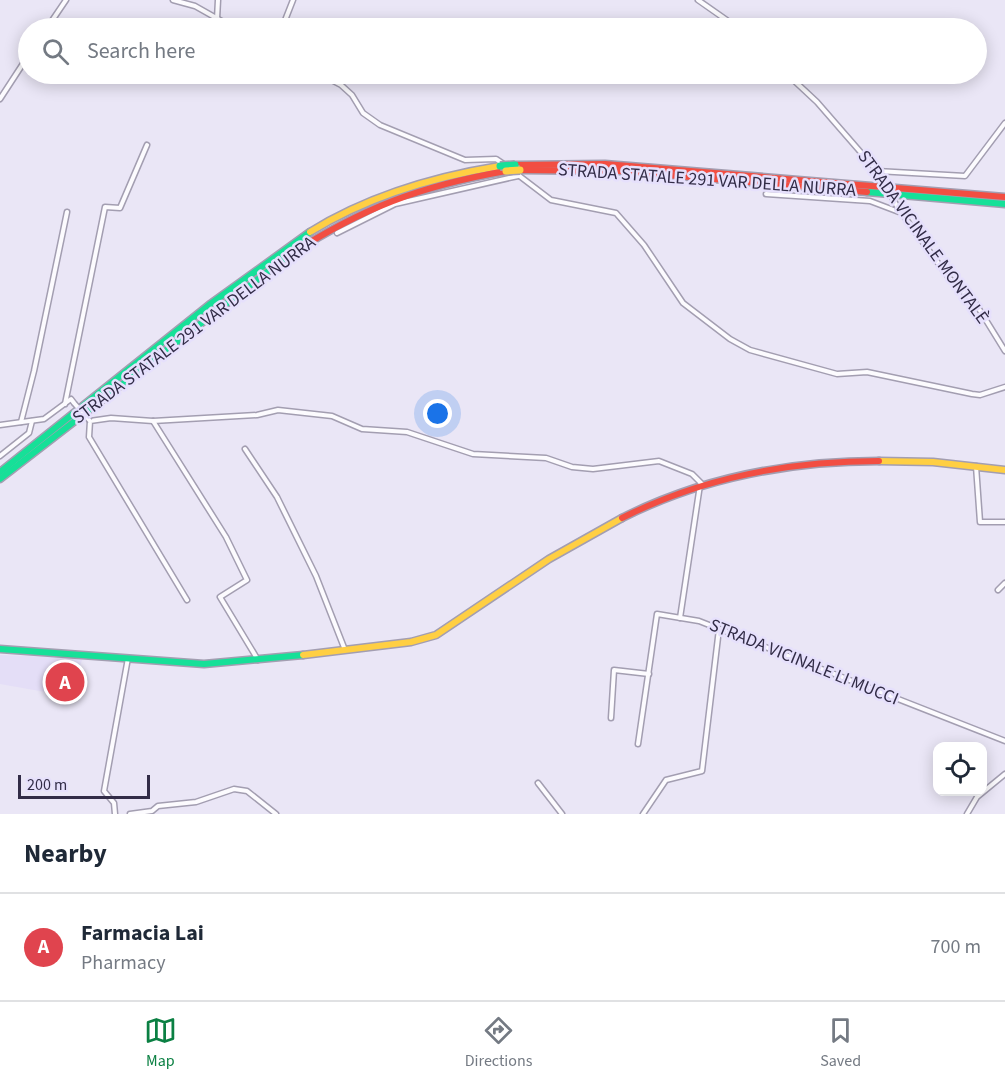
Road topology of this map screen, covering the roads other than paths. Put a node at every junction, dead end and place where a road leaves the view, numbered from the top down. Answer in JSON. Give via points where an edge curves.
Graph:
{"nodes":[{"id":1,"x":66,"y":0,"type":"edge"},
{"id":2,"x":173,"y":0,"type":"edge"},
{"id":3,"x":218,"y":0,"type":"edge"},
{"id":4,"x":293,"y":0,"type":"edge"},
{"id":5,"x":698,"y":0,"type":"edge"},
{"id":6,"x":54,"y":18,"type":"edge"},
{"id":7,"x":215,"y":18,"type":"edge"},
{"id":8,"x":217,"y":18,"type":"edge"},
{"id":9,"x":286,"y":18,"type":"edge"},
{"id":10,"x":724,"y":18,"type":"edge"},
{"id":11,"x":18,"y":71,"type":"edge"},
{"id":12,"x":338,"y":84,"type":"edge"},
{"id":13,"x":798,"y":84,"type":"edge"},
{"id":14,"x":0,"y":99,"type":"edge"},
{"id":15,"x":1005,"y":123,"type":"edge"},
{"id":16,"x":147,"y":145,"type":"dead end"},
{"id":17,"x":502,"y":169,"type":"junction"},
{"id":18,"x":518,"y":170,"type":"junction"},
{"id":19,"x":878,"y":172,"type":"junction"},
{"id":20,"x":766,"y":194,"type":"dead end"},
{"id":21,"x":1005,"y":197,"type":"edge"},
{"id":22,"x":1005,"y":204,"type":"edge"},
{"id":23,"x":899,"y":210,"type":"junction"},
{"id":24,"x":67,"y":212,"type":"dead end"},
{"id":25,"x":337,"y":233,"type":"dead end"},
{"id":26,"x":1005,"y":351,"type":"edge"},
{"id":27,"x":1005,"y":387,"type":"edge"},
{"id":28,"x":65,"y":404,"type":"junction"},
{"id":29,"x":32,"y":421,"type":"junction"},
{"id":30,"x":90,"y":421,"type":"junction"},
{"id":31,"x":153,"y":421,"type":"junction"},
{"id":32,"x":21,"y":422,"type":"junction"},
{"id":33,"x":0,"y":425,"type":"edge"},
{"id":34,"x":245,"y":449,"type":"dead end"},
{"id":35,"x":0,"y":456,"type":"edge"},
{"id":36,"x":976,"y":465,"type":"junction"},
{"id":37,"x":1005,"y":470,"type":"edge"},
{"id":38,"x":0,"y":472,"type":"edge"},
{"id":39,"x":0,"y":479,"type":"edge"},
{"id":40,"x":701,"y":485,"type":"junction"},
{"id":41,"x":1005,"y":522,"type":"edge"},
{"id":42,"x":1005,"y":583,"type":"edge"},
{"id":43,"x":998,"y":590,"type":"dead end"},
{"id":44,"x":187,"y":600,"type":"dead end"},
{"id":45,"x":680,"y":618,"type":"junction"},
{"id":46,"x":719,"y":629,"type":"junction"},
{"id":47,"x":0,"y":649,"type":"edge"},
{"id":48,"x":345,"y":651,"type":"junction"},
{"id":49,"x":128,"y":658,"type":"junction"},
{"id":50,"x":258,"y":660,"type":"junction"},
{"id":51,"x":649,"y":674,"type":"junction"},
{"id":52,"x":611,"y":718,"type":"dead end"},
{"id":53,"x":1005,"y":741,"type":"edge"},
{"id":54,"x":638,"y":744,"type":"dead end"},
{"id":55,"x":1005,"y":774,"type":"edge"},
{"id":56,"x":538,"y":783,"type":"dead end"},
{"id":57,"x":115,"y":814,"type":"edge"},
{"id":58,"x":130,"y":814,"type":"edge"},
{"id":59,"x":276,"y":814,"type":"edge"},
{"id":60,"x":562,"y":814,"type":"edge"},
{"id":61,"x":643,"y":814,"type":"edge"},
{"id":62,"x":967,"y":814,"type":"edge"}],
"edges":[{"from":1,"to":6,"type":"street"},
{"from":2,"to":7,"type":"street","via":[[195,6]]},
{"from":3,"to":8,"type":"street"},
{"from":4,"to":9,"type":"street"},
{"from":5,"to":10,"type":"street"},
{"from":11,"to":14,"type":"street"},
{"from":12,"to":18,"type":"street","via":[[352,95],[363,113],[380,125],[465,160],[496,159]]},
{"from":13,"to":19,"type":"street","name":"STRADA VICINALE MONTALÈ"},
{"from":15,"to":19,"type":"street","via":[[965,176]]},
{"from":16,"to":28,"type":"street","via":[[120,208],[105,207]]},
{"from":17,"to":18,"type":"main road","name":"STRADA STATALE 291 VAR DELLA NURRA","bridge":true},
{"from":17,"to":38,"type":"main road","name":"STRADA STATALE 291 VAR DELLA NURRA","via":[[441,176],[400,189],[303,236],[140,359]]},
{"from":17,"to":39,"type":"main road","name":"STRADA STATALE 291 VAR DELLA NURRA","via":[[403,194],[324,231],[257,277]]},
{"from":18,"to":21,"type":"main road","name":"STRADA STATALE 291 VAR DELLA NURRA","via":[[605,164]]},
{"from":18,"to":22,"type":"main road","name":"STRADA STATALE 291 VAR DELLA NURRA","via":[[620,171]]},
{"from":18,"to":25,"type":"street","via":[[395,204]]},
{"from":18,"to":27,"type":"street","via":[[551,200],[616,213],[651,254],[683,303],[750,350],[837,374],[867,372],[972,394]]},
{"from":19,"to":23,"type":"street","name":"STRADA VICINALE MONTALÈ","bridge":true},
{"from":20,"to":23,"type":"street","via":[[870,201]]},
{"from":23,"to":26,"type":"street","name":"STRADA VICINALE MONTALÈ","via":[[949,278],[976,304]]},
{"from":24,"to":32,"type":"street"},
{"from":28,"to":29,"type":"street","via":[[44,419]]},
{"from":28,"to":30,"type":"street","bridge":true,"via":[[71,399]]},
{"from":29,"to":32,"type":"street"},
{"from":29,"to":35,"type":"street","via":[[29,433]]},
{"from":30,"to":31,"type":"street"},
{"from":30,"to":44,"type":"street","via":[[89,437]]},
{"from":31,"to":40,"type":"street","via":[[257,415],[278,410],[332,416],[362,429],[406,432],[473,454],[546,458],[593,469],[658,461],[692,474]]},
{"from":31,"to":50,"type":"street","via":[[226,537],[247,580],[220,597]]},
{"from":32,"to":33,"type":"street"},
{"from":34,"to":48,"type":"street","via":[[278,497],[316,576]]},
{"from":36,"to":37,"type":"main road"},
{"from":36,"to":40,"type":"main road","via":[[812,463]]},
{"from":36,"to":41,"type":"street","via":[[980,522]]},
{"from":40,"to":45,"type":"street"},
{"from":40,"to":48,"type":"main road","via":[[588,536],[436,635]]},
{"from":42,"to":43,"type":"street"},
{"from":45,"to":46,"type":"street","name":"STRADA VICINALE LI MUCCI"},
{"from":45,"to":51,"type":"street","name":"STRADA VICINALE LI MUCCI","via":[[657,614]]},
{"from":46,"to":53,"type":"street","name":"STRADA VICINALE LI MUCCI"},
{"from":46,"to":61,"type":"street","via":[[702,771],[666,780]]},
{"from":47,"to":49,"type":"main road"},
{"from":48,"to":50,"type":"main road"},
{"from":49,"to":50,"type":"main road","via":[[204,664]]},
{"from":49,"to":57,"type":"street","via":[[104,791],[114,803]]},
{"from":51,"to":52,"type":"street","via":[[614,670]]},
{"from":51,"to":54,"type":"street","name":"STRADA VICINALE LI MUCCI"},
{"from":55,"to":62,"type":"street","via":[[977,797]]},
{"from":56,"to":60,"type":"street"},
{"from":58,"to":59,"type":"street","via":[[196,802],[234,789],[247,791]]}]}
